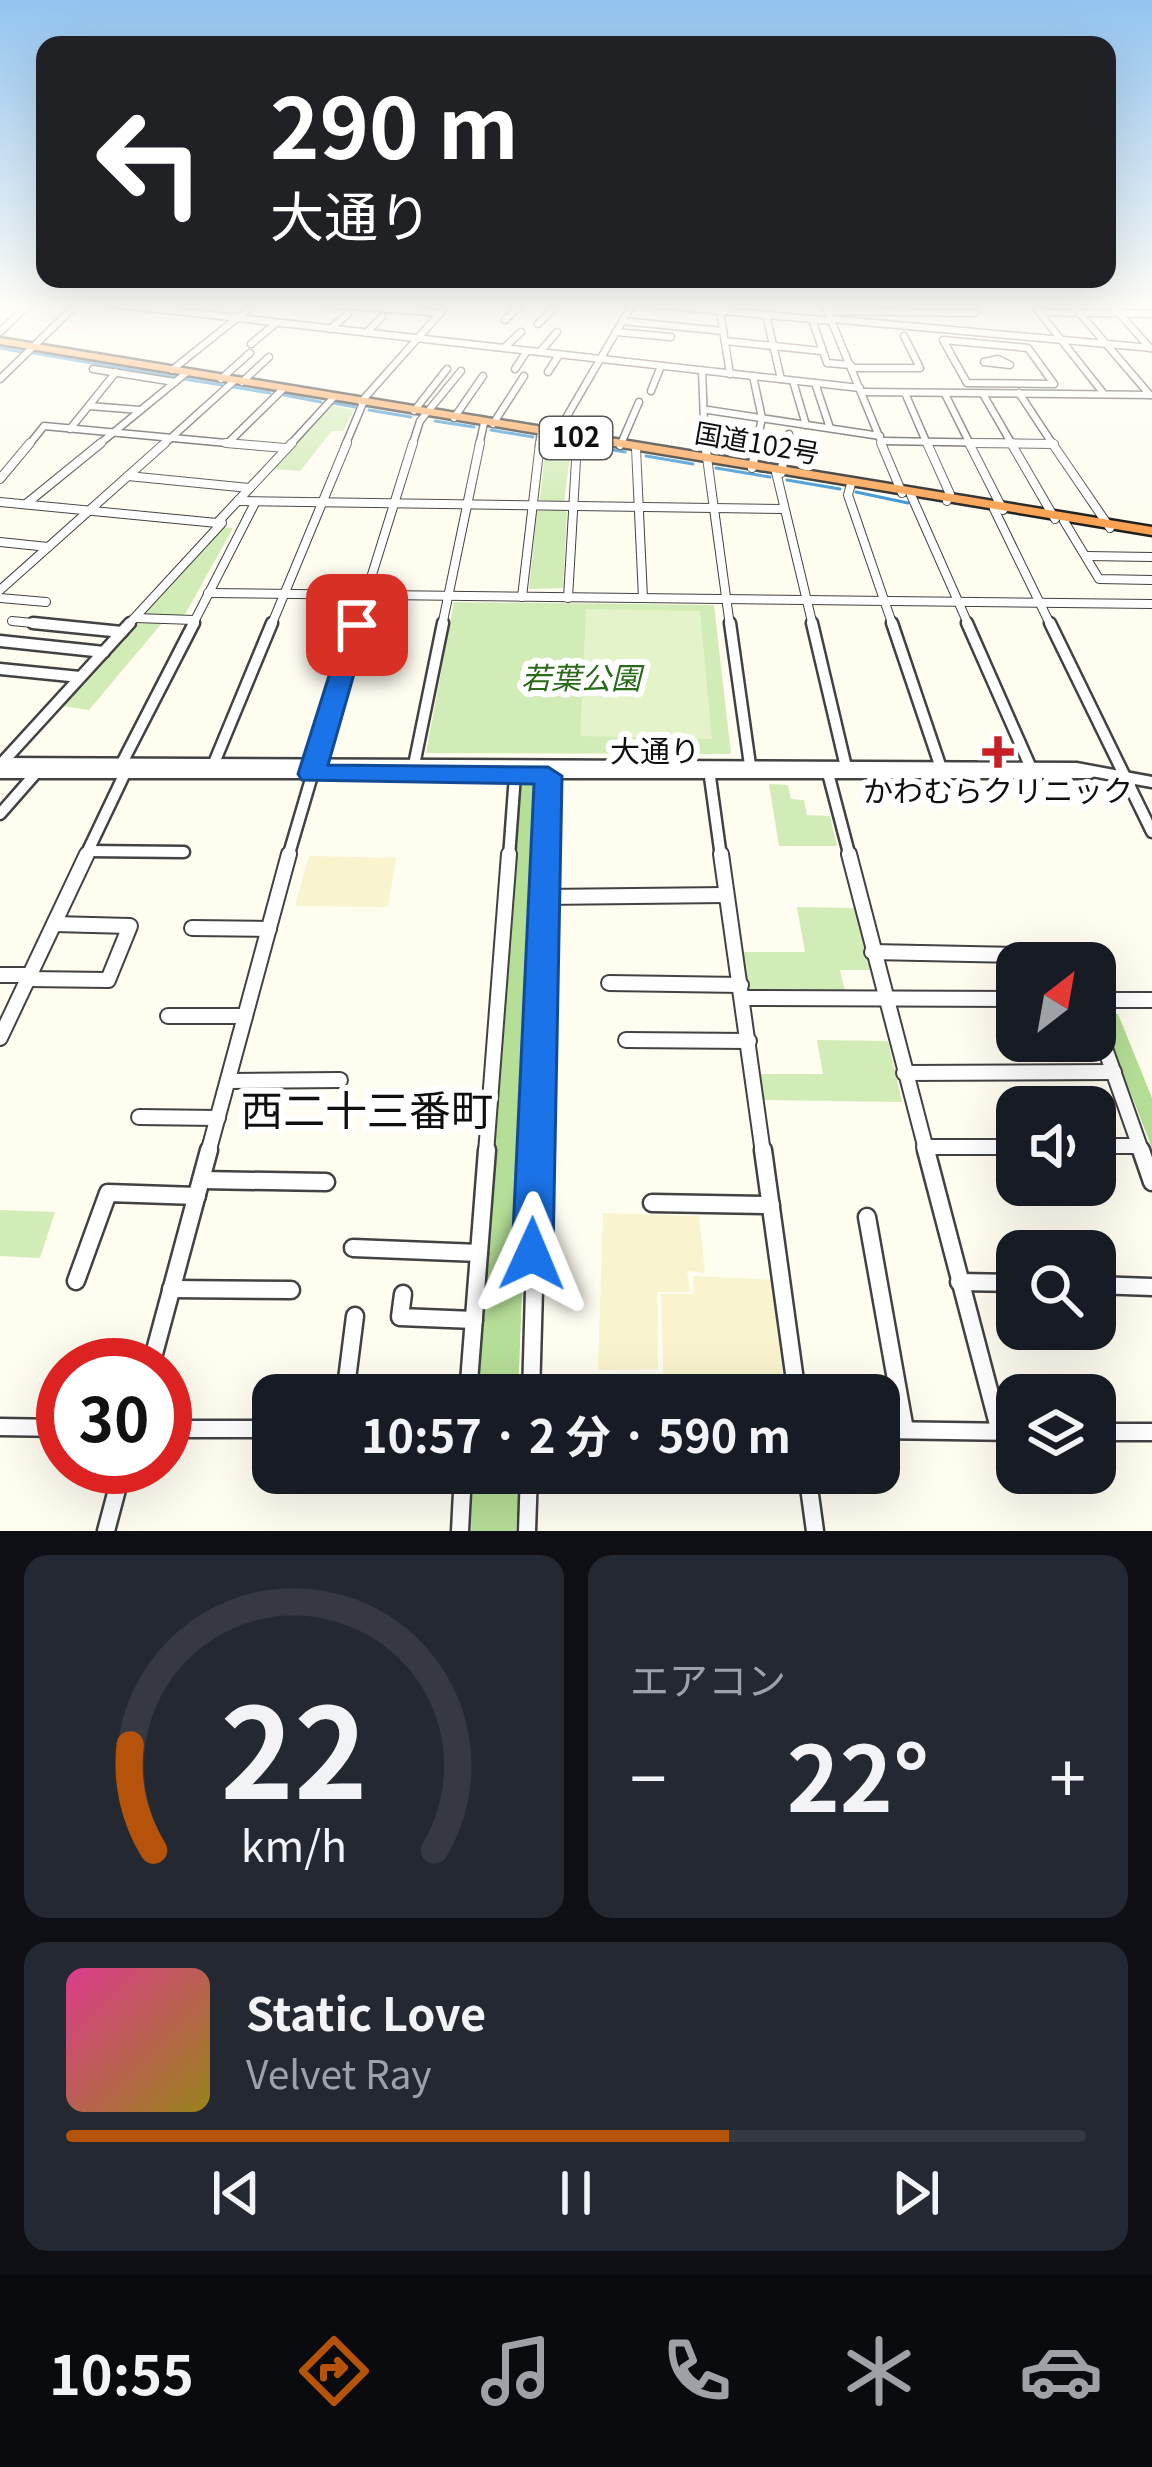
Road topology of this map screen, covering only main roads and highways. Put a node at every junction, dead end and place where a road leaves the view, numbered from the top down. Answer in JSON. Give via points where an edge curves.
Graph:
{"nodes":[{"id":1,"x":175,"y":374,"type":"edge"},
{"id":2,"x":1152,"y":531,"type":"edge"}],
"edges":[{"from":1,"to":2,"type":"highway","name":"国道102号","number":"102"}]}
